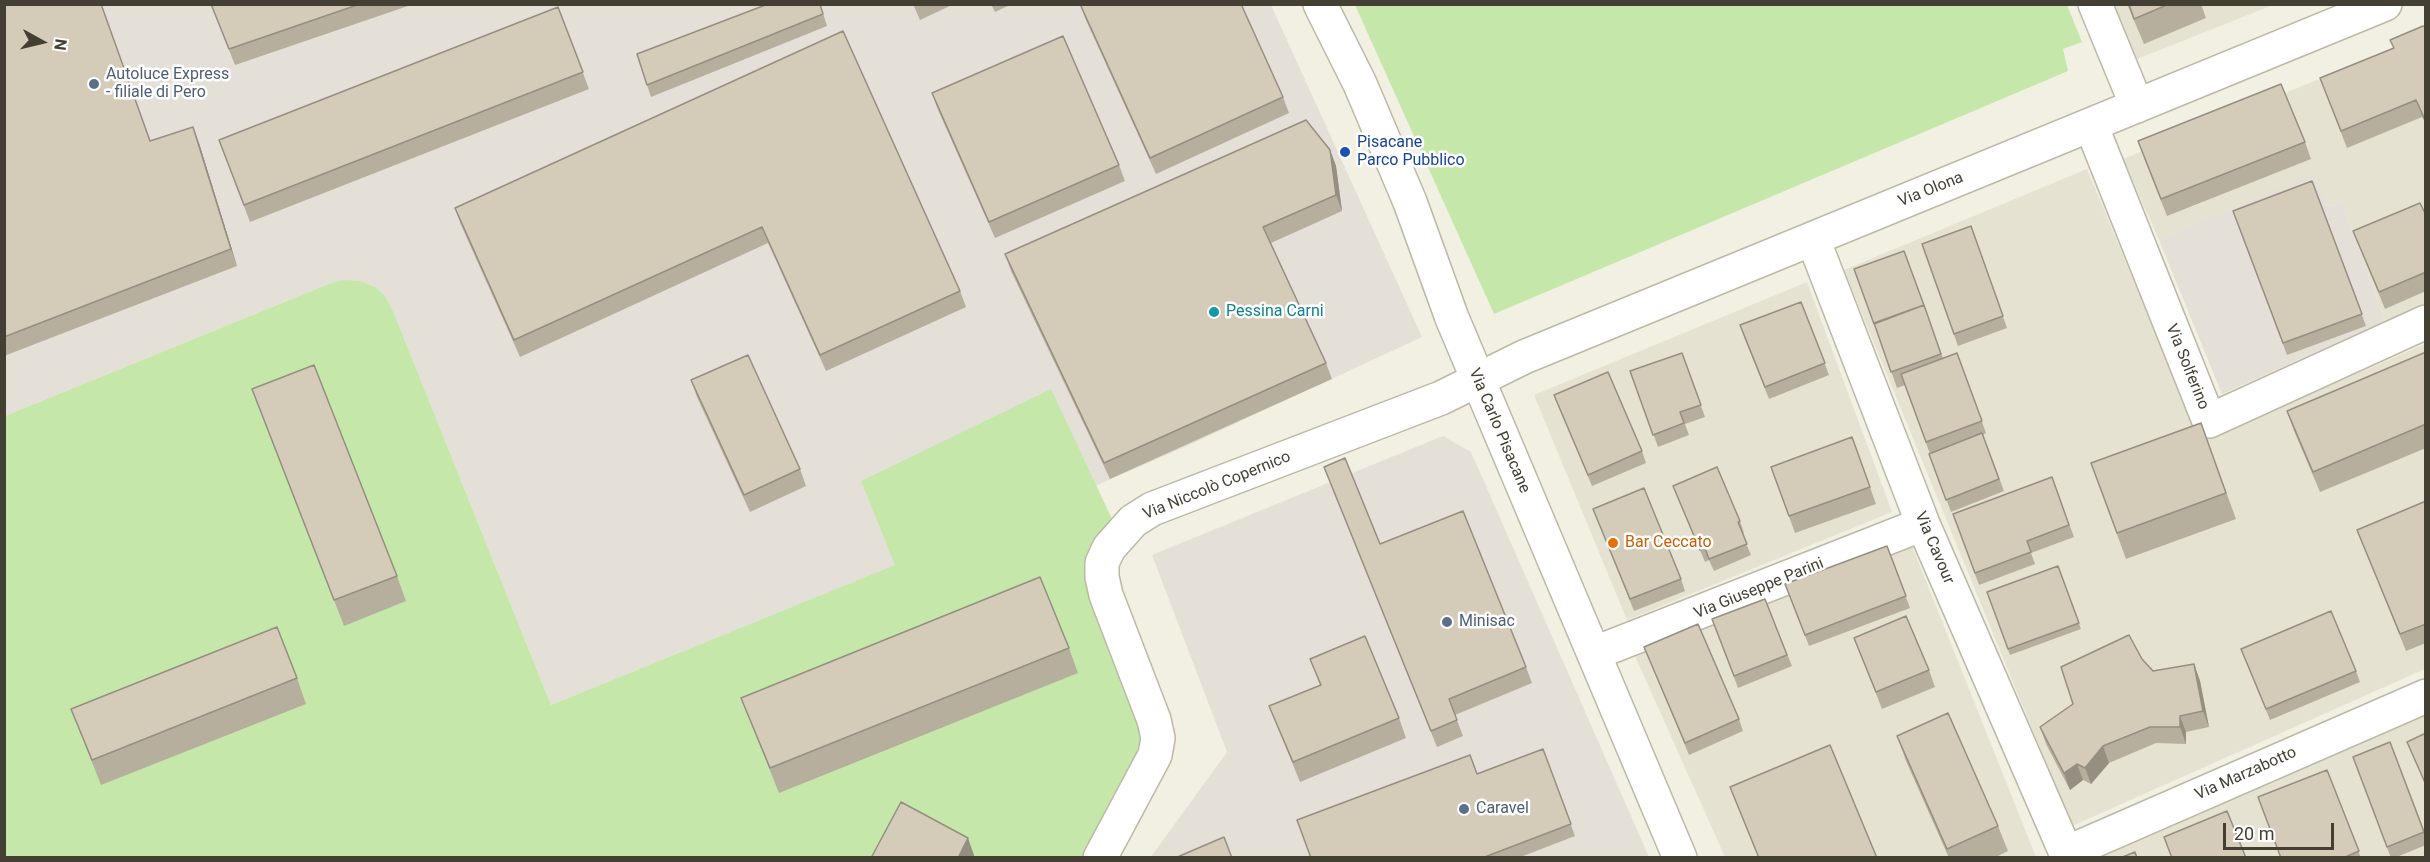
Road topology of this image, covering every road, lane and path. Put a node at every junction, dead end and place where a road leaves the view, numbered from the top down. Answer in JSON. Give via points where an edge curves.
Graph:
{"nodes":[{"id":1,"x":1320,"y":4,"type":"edge"},
{"id":2,"x":2095,"y":4,"type":"edge"},
{"id":3,"x":2385,"y":4,"type":"edge"},
{"id":4,"x":2137,"y":106,"type":"junction"},
{"id":5,"x":2091,"y":125,"type":"junction"},
{"id":6,"x":1813,"y":239,"type":"junction"},
{"id":7,"x":2426,"y":322,"type":"edge"},
{"id":8,"x":1478,"y":380,"type":"junction"},
{"id":9,"x":1923,"y":524,"type":"junction"},
{"id":10,"x":1595,"y":653,"type":"junction"},
{"id":11,"x":2426,"y":696,"type":"edge"},
{"id":12,"x":2066,"y":853,"type":"joint"},
{"id":13,"x":1100,"y":858,"type":"edge"},
{"id":14,"x":1680,"y":858,"type":"edge"}],
"edges":[{"from":1,"to":8,"type":"street","name":"Via Carlo Pisacane","via":[[1360,84]]},
{"from":2,"to":4,"type":"street"},
{"from":3,"to":4,"type":"street","name":"Via Olona"},
{"from":4,"to":5,"type":"street","name":"Via Olona"},
{"from":5,"to":6,"type":"street","name":"Via Olona"},
{"from":5,"to":7,"type":"street","name":"Via Solferino","via":[[2209,421]]},
{"from":6,"to":8,"type":"street","name":"Via Olona","via":[[1524,357]]},
{"from":6,"to":9,"type":"street","name":"Via Cavour"},
{"from":8,"to":10,"type":"street","name":"Via Carlo Pisacane"},
{"from":8,"to":13,"type":"street","name":"Via Niccolò Copernico","via":[[1441,398],[1152,509],[1119,534],[1102,563],[1102,577],[1158,738],[1155,755]]},
{"from":9,"to":10,"type":"street","name":"Via Giuseppe Parini"},
{"from":9,"to":12,"type":"street","name":"Via Cavour"},
{"from":10,"to":14,"type":"street","name":"Via Carlo Pisacane"},
{"from":11,"to":12,"type":"street","name":"Via Marzabotto"}]}
